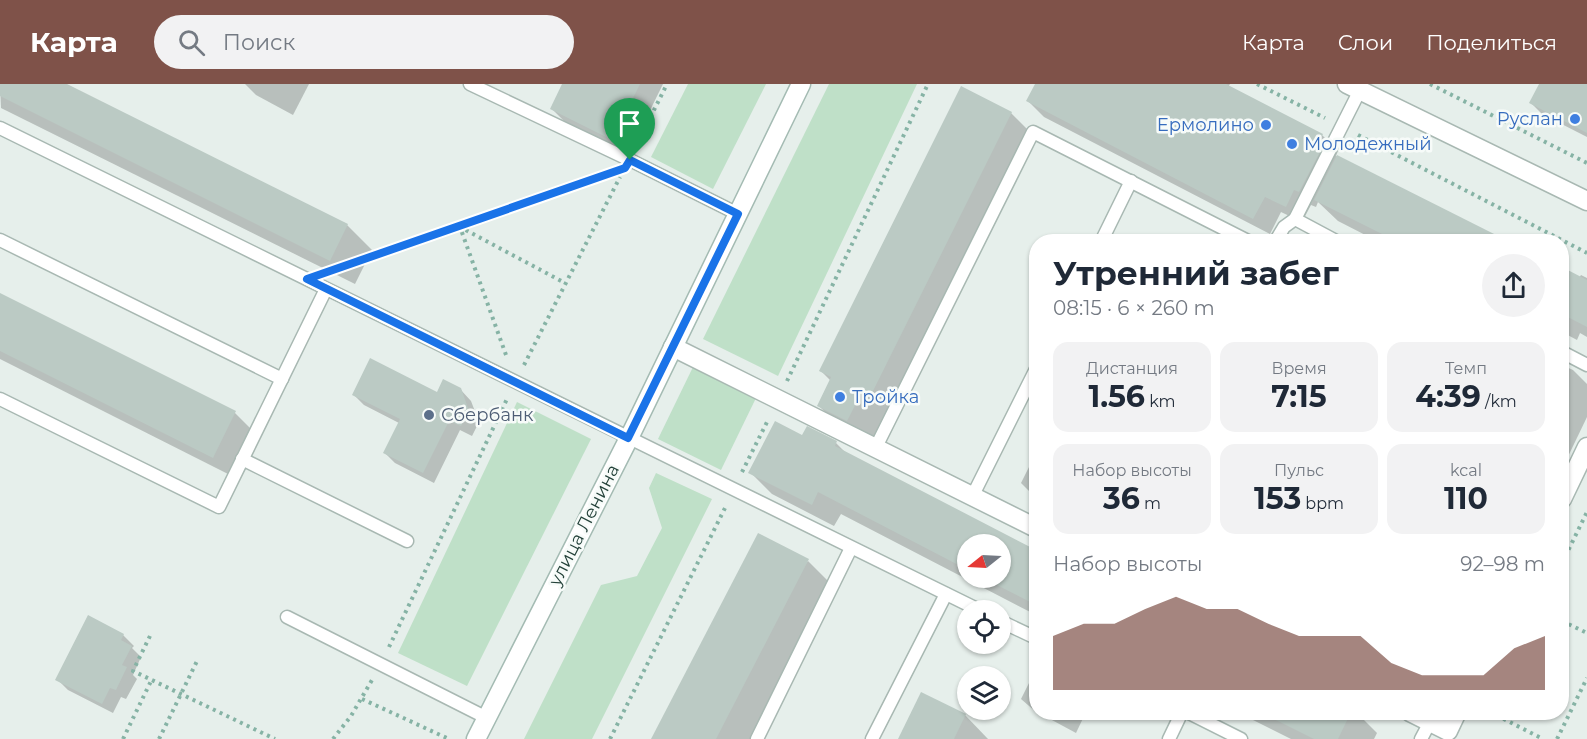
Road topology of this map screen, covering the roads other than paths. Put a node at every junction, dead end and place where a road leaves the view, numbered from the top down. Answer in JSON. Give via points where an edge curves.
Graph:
{"nodes":[{"id":1,"x":470,"y":84,"type":"edge"},
{"id":2,"x":801,"y":84,"type":"edge"},
{"id":3,"x":1353,"y":87,"type":"edge"},
{"id":4,"x":0,"y":128,"type":"edge"},
{"id":5,"x":1131,"y":181,"type":"junction"},
{"id":6,"x":1587,"y":201,"type":"edge"},
{"id":7,"x":738,"y":214,"type":"junction"},
{"id":8,"x":1295,"y":219,"type":"junction"},
{"id":9,"x":1105,"y":234,"type":"edge"},
{"id":10,"x":1234,"y":234,"type":"edge"},
{"id":11,"x":1280,"y":234,"type":"edge"},
{"id":12,"x":1323,"y":234,"type":"edge"},
{"id":13,"x":0,"y":240,"type":"edge"},
{"id":14,"x":326,"y":289,"type":"junction"},
{"id":15,"x":673,"y":347,"type":"junction"},
{"id":16,"x":1569,"y":356,"type":"edge"},
{"id":17,"x":1587,"y":365,"type":"edge"},
{"id":18,"x":282,"y":379,"type":"junction"},
{"id":19,"x":1029,"y":383,"type":"edge"},
{"id":20,"x":0,"y":399,"type":"edge"},
{"id":21,"x":628,"y":438,"type":"junction"},
{"id":22,"x":1587,"y":447,"type":"edge"},
{"id":23,"x":875,"y":449,"type":"junction"},
{"id":24,"x":242,"y":459,"type":"junction"},
{"id":25,"x":1569,"y":484,"type":"edge"},
{"id":26,"x":972,"y":497,"type":"junction"},
{"id":27,"x":1029,"y":525,"type":"edge"},
{"id":28,"x":407,"y":541,"type":"dead end"},
{"id":29,"x":851,"y":548,"type":"junction"},
{"id":30,"x":946,"y":594,"type":"junction"},
{"id":31,"x":959,"y":600,"type":"edge"},
{"id":32,"x":287,"y":617,"type":"dead end"},
{"id":33,"x":1011,"y":626,"type":"edge"},
{"id":34,"x":1029,"y":636,"type":"edge"},
{"id":35,"x":487,"y":718,"type":"junction"},
{"id":36,"x":1178,"y":720,"type":"edge"},
{"id":37,"x":1203,"y":720,"type":"edge"},
{"id":38,"x":1426,"y":720,"type":"edge"},
{"id":39,"x":1426,"y":720,"type":"edge"},
{"id":40,"x":1453,"y":720,"type":"edge"},
{"id":41,"x":476,"y":739,"type":"edge"},
{"id":42,"x":757,"y":739,"type":"edge"},
{"id":43,"x":872,"y":739,"type":"edge"},
{"id":44,"x":1168,"y":739,"type":"edge"},
{"id":45,"x":1241,"y":739,"type":"edge"},
{"id":46,"x":1421,"y":739,"type":"edge"}],
"edges":[{"from":1,"to":7,"type":"lane","via":[[627,164]]},
{"from":2,"to":7,"type":"street","name":"улица Ленина"},
{"from":3,"to":6,"type":"street"},
{"from":3,"to":8,"type":"lane","via":[[1342,126]]},
{"from":4,"to":14,"type":"lane"},
{"from":5,"to":9,"type":"lane"},
{"from":5,"to":10,"type":"lane"},
{"from":5,"to":23,"type":"lane","via":[[1033,132]]},
{"from":7,"to":15,"type":"street","name":"улица Ленина"},
{"from":8,"to":11,"type":"lane"},
{"from":8,"to":12,"type":"lane"},
{"from":13,"to":18,"type":"lane"},
{"from":14,"to":18,"type":"lane"},
{"from":14,"to":21,"type":"lane"},
{"from":15,"to":21,"type":"street","name":"улица Ленина"},
{"from":15,"to":23,"type":"street"},
{"from":16,"to":17,"type":"lane"},
{"from":18,"to":24,"type":"lane"},
{"from":19,"to":26,"type":"lane"},
{"from":20,"to":24,"type":"lane","via":[[219,507]]},
{"from":21,"to":29,"type":"lane"},
{"from":21,"to":35,"type":"street","name":"улица Ленина"},
{"from":22,"to":25,"type":"street"},
{"from":23,"to":26,"type":"street"},
{"from":24,"to":28,"type":"lane"},
{"from":26,"to":27,"type":"street"},
{"from":29,"to":30,"type":"lane"},
{"from":29,"to":42,"type":"lane"},
{"from":30,"to":31,"type":"lane"},
{"from":30,"to":43,"type":"lane"},
{"from":32,"to":35,"type":"lane"},
{"from":33,"to":34,"type":"lane"},
{"from":35,"to":41,"type":"street","name":"улица Ленина"},
{"from":36,"to":44,"type":"lane"},
{"from":37,"to":45,"type":"lane"},
{"from":38,"to":40,"type":"street","via":[[1448,731]]},
{"from":39,"to":46,"type":"lane","via":[[1430,722]]}]}
